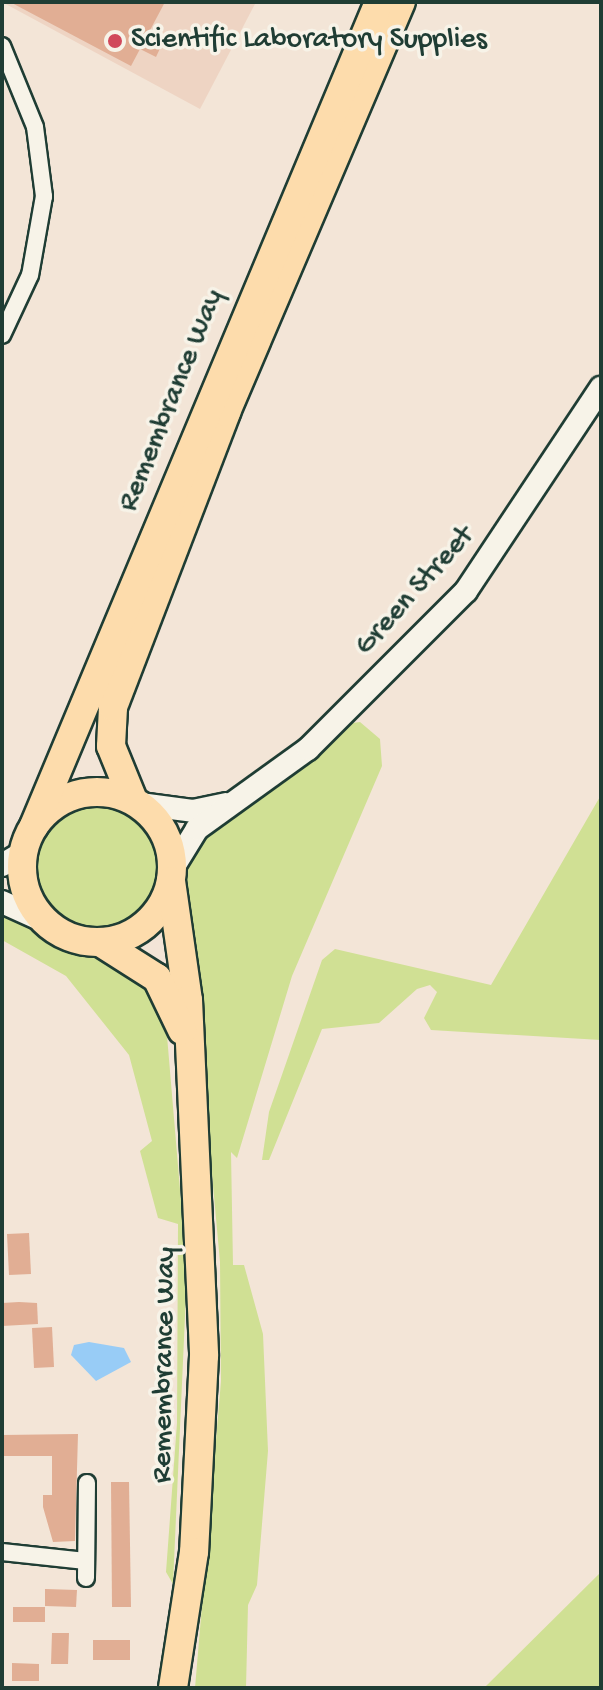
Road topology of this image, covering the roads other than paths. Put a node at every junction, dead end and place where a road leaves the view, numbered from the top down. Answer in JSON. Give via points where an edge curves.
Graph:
{"nodes":[{"id":1,"x":379,"y":2,"type":"edge"},
{"id":2,"x":401,"y":2,"type":"edge"},
{"id":3,"x":2,"y":46,"type":"edge"},
{"id":4,"x":2,"y":335,"type":"edge"},
{"id":5,"x":601,"y":388,"type":"edge"},
{"id":6,"x":237,"y":800,"type":"junction"},
{"id":7,"x":136,"y":802,"type":"junction"},
{"id":8,"x":20,"y":848,"type":"edge"},
{"id":9,"x":172,"y":875,"type":"junction"},
{"id":10,"x":2,"y":902,"type":"edge"},
{"id":11,"x":46,"y":922,"type":"junction"},
{"id":12,"x":100,"y":942,"type":"junction"},
{"id":13,"x":186,"y":1042,"type":"junction"},
{"id":14,"x":87,"y":1483,"type":"dead end"},
{"id":15,"x":2,"y":1552,"type":"edge"},
{"id":16,"x":173,"y":1688,"type":"edge"}],
"edges":[{"from":1,"to":8,"type":"highway","name":"Remembrance Way"},
{"from":2,"to":7,"type":"highway","name":"Remembrance Way","via":[[226,412],[113,707],[111,746]]},
{"from":3,"to":4,"type":"street","via":[[35,127],[44,196],[30,275]]},
{"from":5,"to":6,"type":"street","name":"Green Street","via":[[466,591],[308,749]]},
{"from":6,"to":7,"type":"street","name":"Green Street","via":[[193,811]]},
{"from":6,"to":9,"type":"street","name":"Green Street","via":[[197,829]]},
{"from":7,"to":8,"type":"highway","via":[[90,792],[49,809]]},
{"from":7,"to":9,"type":"highway","via":[[167,839]]},
{"from":8,"to":11,"type":"highway","via":[[26,890]]},
{"from":9,"to":12,"type":"highway","via":[[153,917]]},
{"from":9,"to":13,"type":"highway","name":"Remembrance Way"},
{"from":10,"to":11,"type":"street"},
{"from":11,"to":12,"type":"highway","via":[[71,938]]},
{"from":12,"to":13,"type":"highway","name":"Remembrance Way","via":[[157,978]]},
{"from":13,"to":16,"type":"highway","name":"Remembrance Way","via":[[204,1356],[194,1552]]},
{"from":14,"to":15,"type":"street","via":[[86,1569]]}]}
